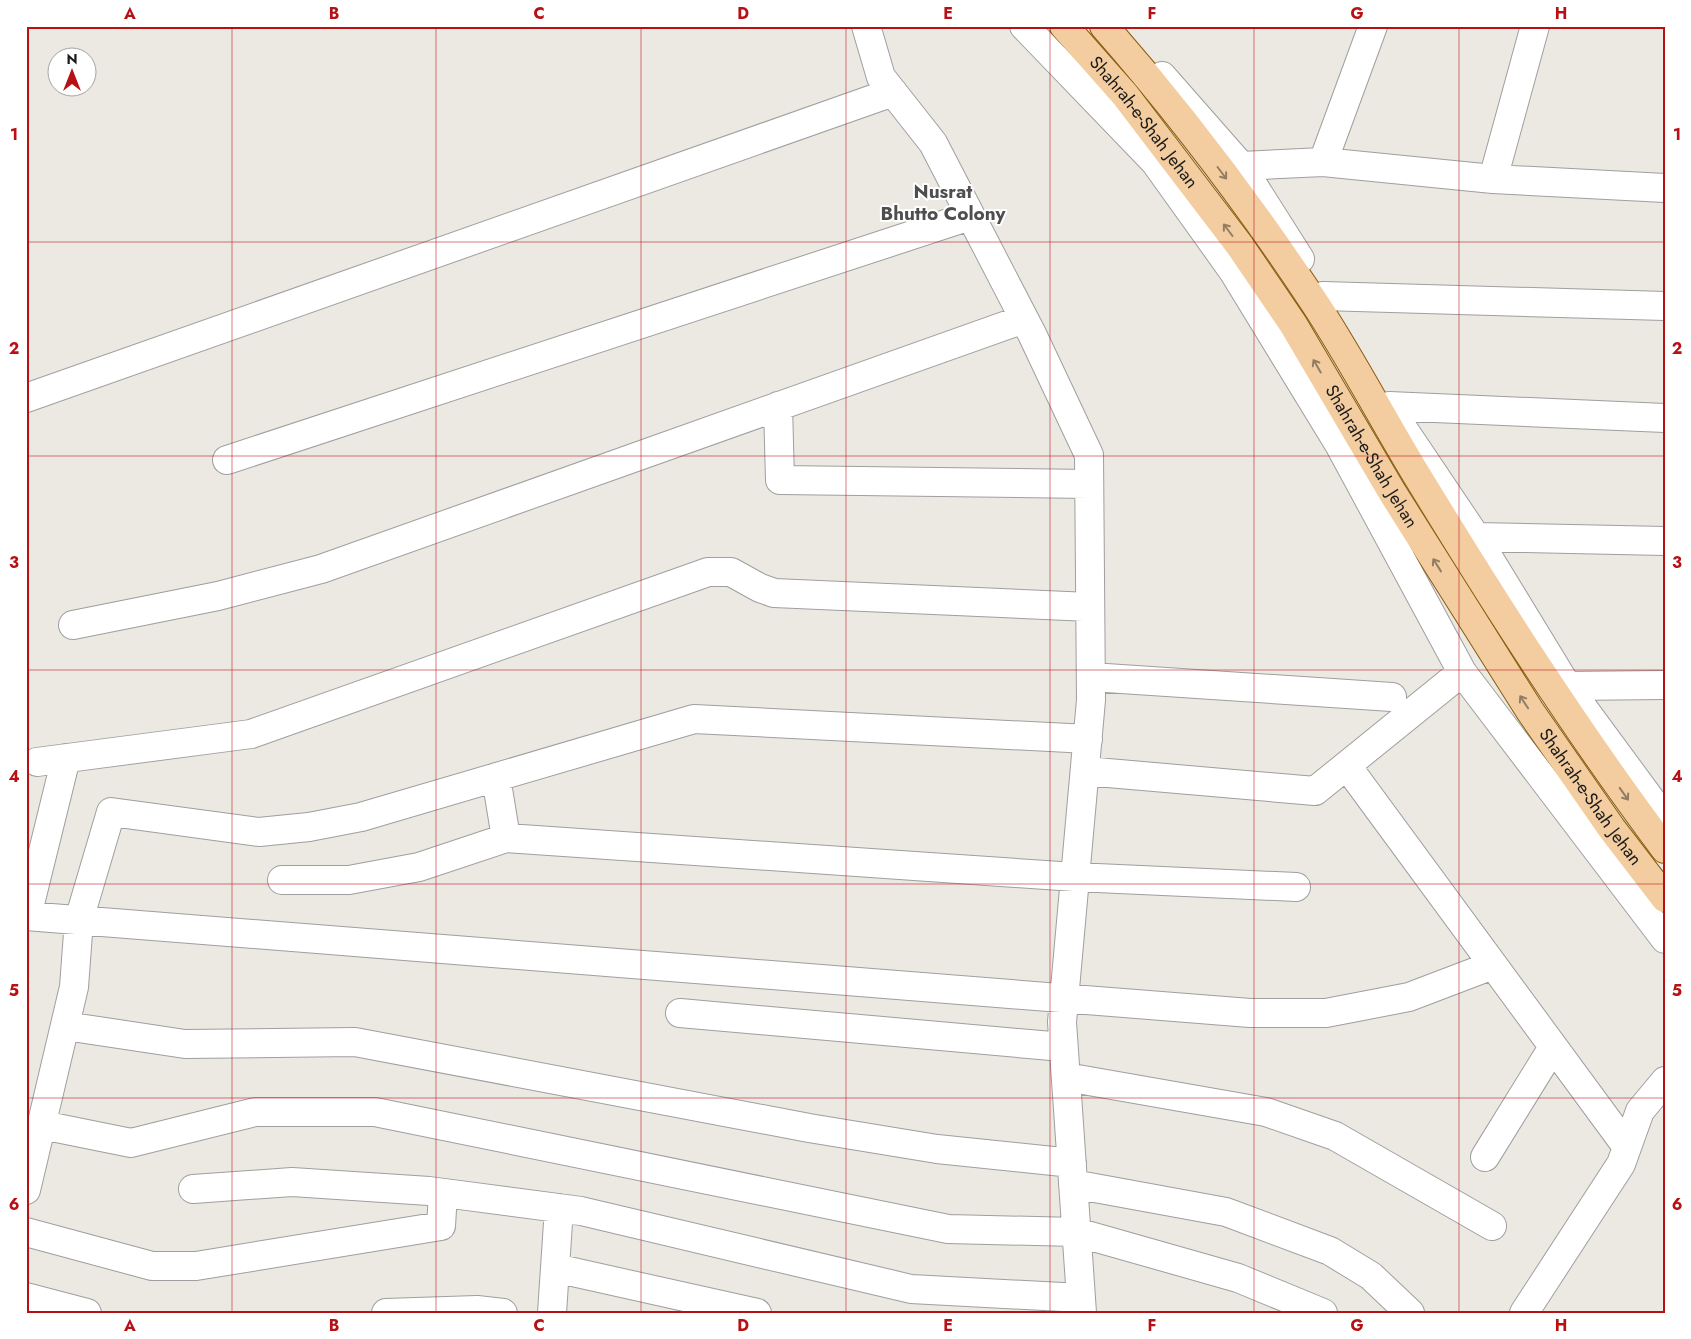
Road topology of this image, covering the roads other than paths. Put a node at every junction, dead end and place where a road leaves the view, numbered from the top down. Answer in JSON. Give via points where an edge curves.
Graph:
{"nodes":[{"id":1,"x":866,"y":26,"type":"edge"},
{"id":2,"x":1024,"y":26,"type":"edge"},
{"id":3,"x":1064,"y":26,"type":"edge"},
{"id":4,"x":1104,"y":26,"type":"edge"},
{"id":5,"x":1119,"y":26,"type":"edge"},
{"id":6,"x":1373,"y":26,"type":"edge"},
{"id":7,"x":1535,"y":26,"type":"edge"},
{"id":8,"x":893,"y":92,"type":"junction"},
{"id":9,"x":1323,"y":162,"type":"junction"},
{"id":10,"x":1241,"y":166,"type":"junction"},
{"id":11,"x":1493,"y":179,"type":"junction"},
{"id":12,"x":1665,"y":188,"type":"edge"},
{"id":13,"x":970,"y":216,"type":"junction"},
{"id":14,"x":1323,"y":296,"type":"junction"},
{"id":15,"x":1665,"y":306,"type":"edge"},
{"id":16,"x":1024,"y":318,"type":"junction"},
{"id":17,"x":26,"y":398,"type":"edge"},
{"id":18,"x":778,"y":406,"type":"junction"},
{"id":19,"x":1389,"y":406,"type":"junction"},
{"id":20,"x":1665,"y":418,"type":"edge"},
{"id":21,"x":227,"y":460,"type":"dead end"},
{"id":22,"x":1089,"y":484,"type":"junction"},
{"id":23,"x":1476,"y":537,"type":"junction"},
{"id":24,"x":1665,"y":540,"type":"edge"},
{"id":25,"x":1090,"y":607,"type":"junction"},
{"id":26,"x":73,"y":625,"type":"dead end"},
{"id":27,"x":1462,"y":672,"type":"junction"},
{"id":28,"x":1091,"y":678,"type":"junction"},
{"id":29,"x":1665,"y":685,"type":"edge"},
{"id":30,"x":1567,"y":686,"type":"junction"},
{"id":31,"x":1392,"y":697,"type":"dead end"},
{"id":32,"x":1088,"y":739,"type":"junction"},
{"id":33,"x":66,"y":758,"type":"junction"},
{"id":34,"x":37,"y":762,"type":"dead end"},
{"id":35,"x":1347,"y":766,"type":"junction"},
{"id":36,"x":1085,"y":771,"type":"junction"},
{"id":37,"x":496,"y":777,"type":"junction"},
{"id":38,"x":1662,"y":812,"type":"edge"},
{"id":39,"x":506,"y":838,"type":"junction"},
{"id":40,"x":1665,"y":850,"type":"edge"},
{"id":41,"x":1075,"y":877,"type":"junction"},
{"id":42,"x":282,"y":880,"type":"dead end"},
{"id":43,"x":1296,"y":887,"type":"dead end"},
{"id":44,"x":1665,"y":898,"type":"edge"},
{"id":45,"x":26,"y":916,"type":"edge"},
{"id":46,"x":79,"y":920,"type":"junction"},
{"id":47,"x":1665,"y":939,"type":"edge"},
{"id":48,"x":1493,"y":965,"type":"junction"},
{"id":49,"x":1064,"y":1000,"type":"junction"},
{"id":50,"x":680,"y":1013,"type":"dead end"},
{"id":51,"x":65,"y":1026,"type":"junction"},
{"id":52,"x":1063,"y":1047,"type":"junction"},
{"id":53,"x":1553,"y":1047,"type":"junction"},
{"id":54,"x":1066,"y":1078,"type":"junction"},
{"id":55,"x":1665,"y":1081,"type":"edge"},
{"id":56,"x":42,"y":1124,"type":"junction"},
{"id":57,"x":1627,"y":1147,"type":"junction"},
{"id":58,"x":1485,"y":1157,"type":"dead end"},
{"id":59,"x":1072,"y":1174,"type":"junction"},
{"id":60,"x":193,"y":1189,"type":"dead end"},
{"id":61,"x":26,"y":1190,"type":"edge"},
{"id":62,"x":443,"y":1193,"type":"junction"},
{"id":63,"x":559,"y":1208,"type":"junction"},
{"id":64,"x":1492,"y":1226,"type":"dead end"},
{"id":65,"x":26,"y":1232,"type":"edge"},
{"id":66,"x":1076,"y":1232,"type":"junction"},
{"id":67,"x":555,"y":1268,"type":"junction"},
{"id":68,"x":26,"y":1297,"type":"edge"},
{"id":69,"x":1081,"y":1306,"type":"edge"},
{"id":70,"x":87,"y":1313,"type":"edge"},
{"id":71,"x":386,"y":1313,"type":"edge"},
{"id":72,"x":503,"y":1313,"type":"edge"},
{"id":73,"x":552,"y":1313,"type":"edge"},
{"id":74,"x":757,"y":1313,"type":"edge"},
{"id":75,"x":1323,"y":1313,"type":"edge"},
{"id":76,"x":1410,"y":1313,"type":"edge"},
{"id":77,"x":1524,"y":1313,"type":"edge"}],
"edges":[{"from":1,"to":8,"type":"street","via":[[881,76]]},
{"from":2,"to":27,"type":"street","via":[[1155,162],[1233,271],[1340,446]]},
{"from":44,"to":3,"type":"main road","name":"Shahrah-e-Shah Jehan","one_way":true,"via":[[1612,829],[1530,711],[1401,507],[1293,324],[1240,246],[1125,95]]},
{"from":4,"to":40,"type":"main road","name":"Shahrah-e-Shah Jehan","one_way":true,"via":[[1148,76],[1264,229],[1318,308],[1417,476],[1555,695]]},
{"from":5,"to":10,"type":"street"},
{"from":6,"to":9,"type":"street"},
{"from":7,"to":11,"type":"street"},
{"from":8,"to":13,"type":"street","via":[[933,143]]},
{"from":8,"to":17,"type":"street"},
{"from":9,"to":10,"type":"street"},
{"from":9,"to":11,"type":"street"},
{"from":10,"to":14,"type":"street"},
{"from":11,"to":12,"type":"street"},
{"from":13,"to":16,"type":"street"},
{"from":13,"to":21,"type":"street"},
{"from":14,"to":15,"type":"street"},
{"from":14,"to":19,"type":"street"},
{"from":16,"to":18,"type":"street"},
{"from":16,"to":22,"type":"street","via":[[1089,455]]},
{"from":18,"to":22,"type":"street","via":[[780,480]]},
{"from":18,"to":26,"type":"street","via":[[321,569],[218,596]]},
{"from":19,"to":20,"type":"street"},
{"from":19,"to":23,"type":"street"},
{"from":22,"to":25,"type":"street"},
{"from":23,"to":24,"type":"street"},
{"from":23,"to":30,"type":"street"},
{"from":25,"to":28,"type":"street"},
{"from":25,"to":33,"type":"street","via":[[774,593],[731,572],[708,572],[251,734]]},
{"from":27,"to":35,"type":"street"},
{"from":27,"to":47,"type":"street"},
{"from":28,"to":31,"type":"street"},
{"from":28,"to":32,"type":"street"},
{"from":29,"to":30,"type":"street"},
{"from":30,"to":38,"type":"street"},
{"from":32,"to":36,"type":"street"},
{"from":32,"to":37,"type":"street","via":[[694,718]]},
{"from":33,"to":34,"type":"street"},
{"from":33,"to":45,"type":"street"},
{"from":35,"to":36,"type":"street","via":[[1315,791]]},
{"from":35,"to":48,"type":"street"},
{"from":36,"to":41,"type":"street"},
{"from":37,"to":39,"type":"street"},
{"from":37,"to":46,"type":"street","via":[[361,817],[259,832],[112,812]]},
{"from":39,"to":41,"type":"street"},
{"from":39,"to":42,"type":"street","via":[[419,867],[349,880]]},
{"from":41,"to":43,"type":"street"},
{"from":41,"to":49,"type":"street"},
{"from":45,"to":46,"type":"street"},
{"from":46,"to":49,"type":"street"},
{"from":46,"to":51,"type":"street","via":[[74,987]]},
{"from":48,"to":49,"type":"street","via":[[1409,998],[1326,1013],[1250,1013]]},
{"from":48,"to":53,"type":"street"},
{"from":49,"to":52,"type":"street"},
{"from":50,"to":52,"type":"street"},
{"from":51,"to":56,"type":"street"},
{"from":51,"to":59,"type":"street","via":[[185,1044],[355,1042]]},
{"from":52,"to":54,"type":"street"},
{"from":53,"to":57,"type":"street"},
{"from":53,"to":58,"type":"street"},
{"from":54,"to":59,"type":"street"},
{"from":54,"to":64,"type":"street","via":[[1266,1112],[1326,1133]]},
{"from":55,"to":57,"type":"street","via":[[1640,1111]]},
{"from":56,"to":61,"type":"street"},
{"from":56,"to":66,"type":"street","via":[[131,1143],[255,1112],[375,1112],[948,1229]]},
{"from":57,"to":77,"type":"street","via":[[1621,1164]]},
{"from":59,"to":66,"type":"street"},
{"from":59,"to":76,"type":"street","via":[[1226,1212],[1330,1251],[1371,1276]]},
{"from":60,"to":62,"type":"street","via":[[292,1182]]},
{"from":62,"to":63,"type":"street"},
{"from":62,"to":65,"type":"street","via":[[441,1226],[196,1266],[152,1266]]},
{"from":63,"to":67,"type":"street"},
{"from":63,"to":69,"type":"street","via":[[911,1289]]},
{"from":66,"to":69,"type":"street"},
{"from":66,"to":75,"type":"street","via":[[1238,1278]]},
{"from":67,"to":73,"type":"street"},
{"from":67,"to":74,"type":"street"},
{"from":68,"to":70,"type":"street"},
{"from":71,"to":72,"type":"street","via":[[477,1310]]}]}
